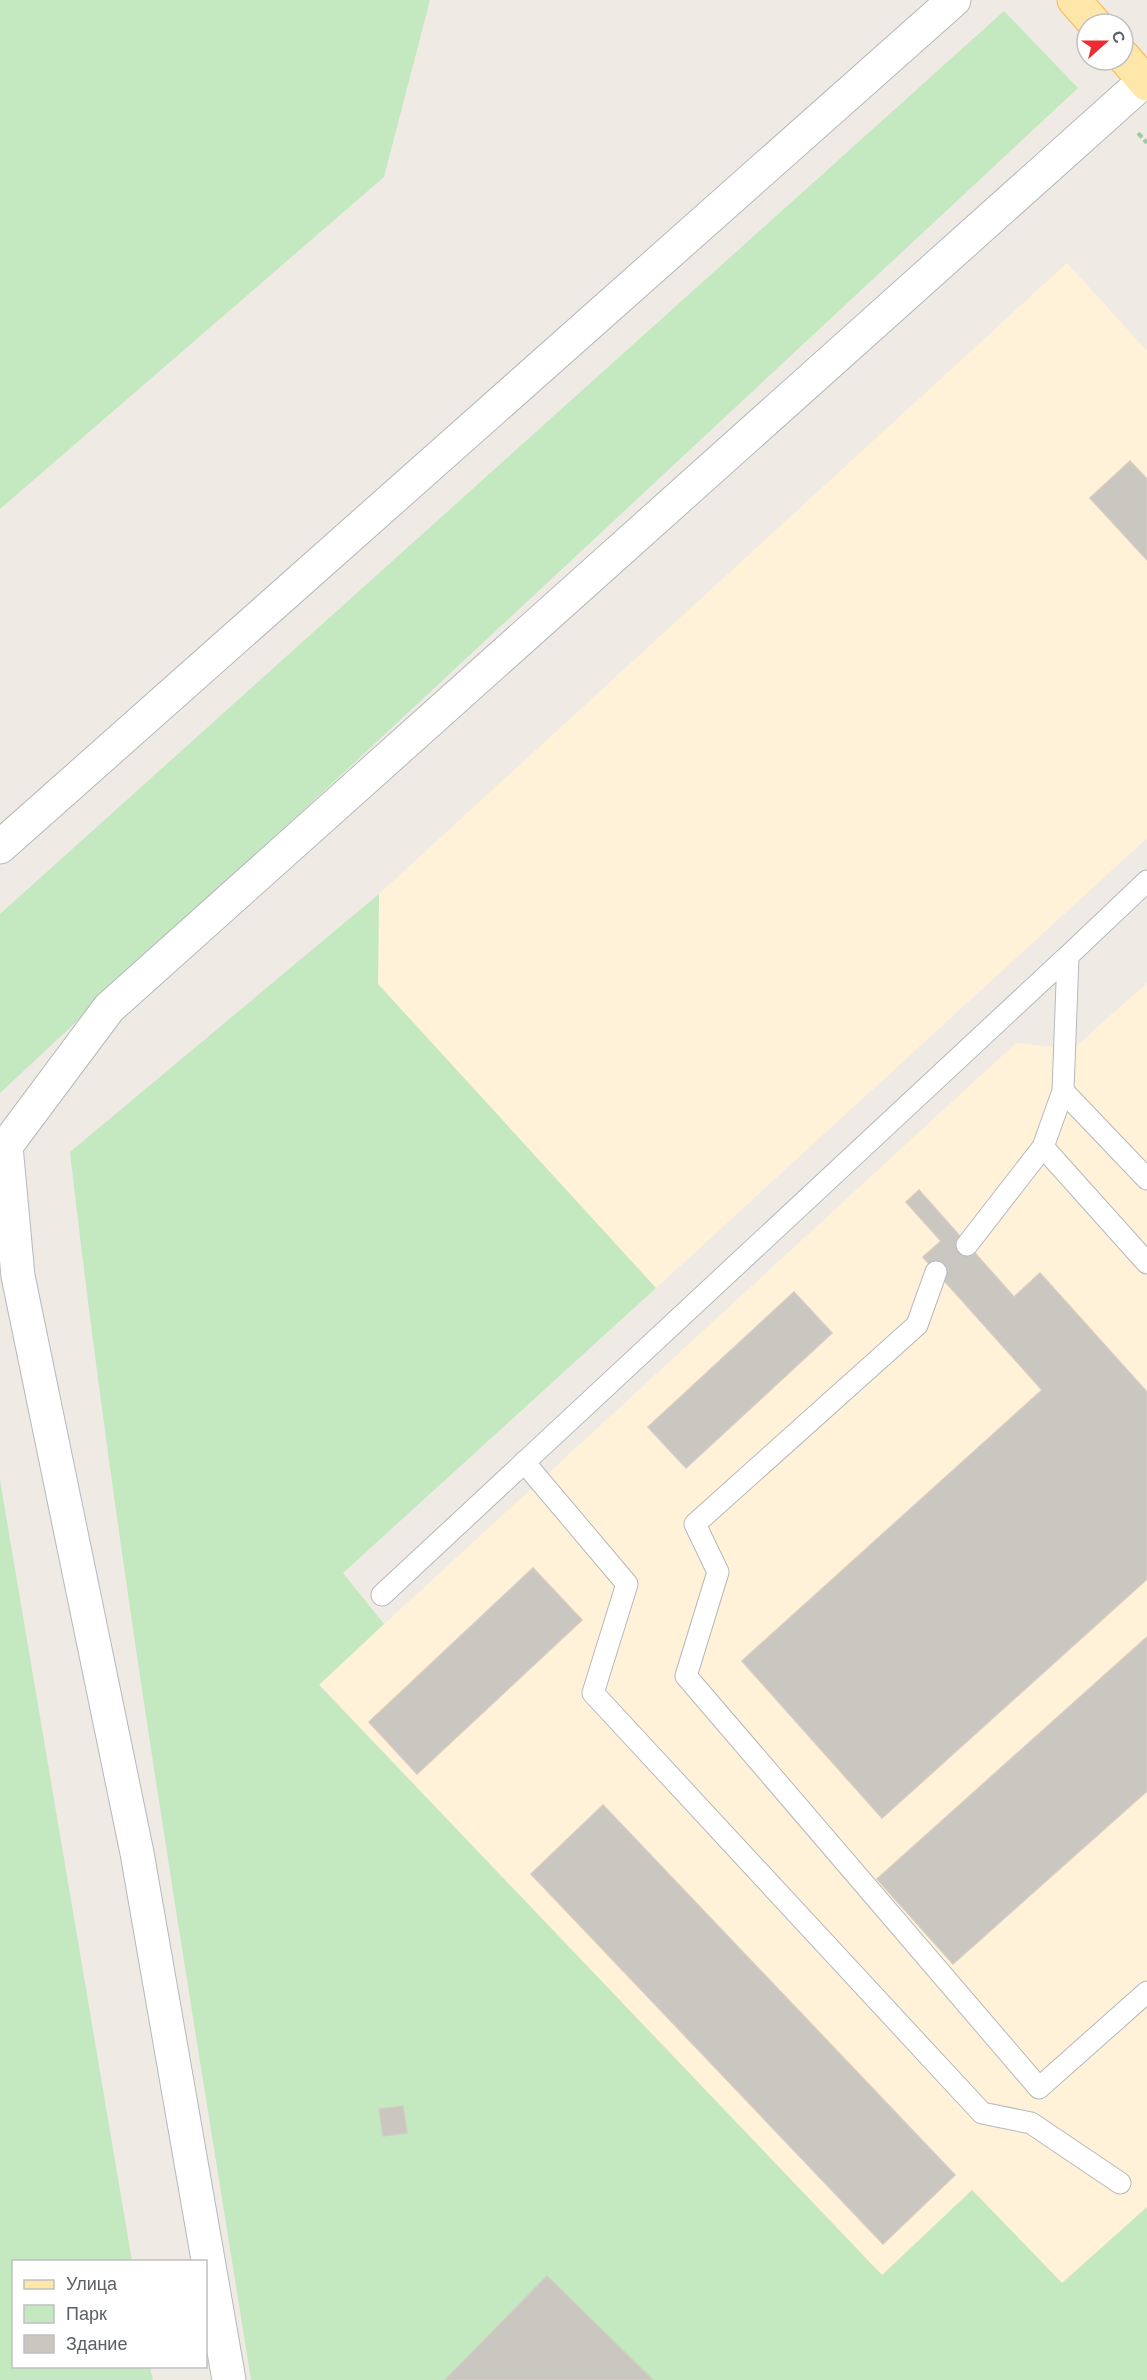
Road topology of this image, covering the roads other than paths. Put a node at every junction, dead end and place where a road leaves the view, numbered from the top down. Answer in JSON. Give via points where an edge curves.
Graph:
{"nodes":[{"id":1,"x":954,"y":0,"type":"edge"},
{"id":2,"x":1074,"y":0,"type":"edge"},
{"id":3,"x":1084,"y":12,"type":"edge"},
{"id":4,"x":1135,"y":70,"type":"edge"},
{"id":5,"x":1146,"y":82,"type":"edge"},
{"id":6,"x":0,"y":847,"type":"edge"},
{"id":7,"x":1147,"y":881,"type":"edge"},
{"id":8,"x":1068,"y":956,"type":"junction"},
{"id":9,"x":1063,"y":1091,"type":"junction"},
{"id":10,"x":1043,"y":1147,"type":"junction"},
{"id":11,"x":1147,"y":1179,"type":"edge"},
{"id":12,"x":967,"y":1245,"type":"dead end"},
{"id":13,"x":1147,"y":1263,"type":"edge"},
{"id":14,"x":936,"y":1272,"type":"dead end"},
{"id":15,"x":524,"y":1462,"type":"junction"},
{"id":16,"x":382,"y":1595,"type":"dead end"},
{"id":17,"x":1147,"y":1992,"type":"edge"},
{"id":18,"x":1120,"y":2183,"type":"dead end"},
{"id":19,"x":229,"y":2380,"type":"edge"}],
"edges":[{"from":1,"to":6,"type":"street"},
{"from":2,"to":3,"type":"main road"},
{"from":4,"to":5,"type":"main road"},
{"from":5,"to":19,"type":"street","via":[[109,1008],[6,1146],[18,1276],[138,1853]]},
{"from":7,"to":8,"type":"lane"},
{"from":8,"to":9,"type":"lane"},
{"from":8,"to":15,"type":"lane"},
{"from":9,"to":10,"type":"lane"},
{"from":9,"to":11,"type":"lane"},
{"from":10,"to":12,"type":"lane"},
{"from":10,"to":13,"type":"lane"},
{"from":14,"to":17,"type":"lane","via":[[917,1325],[695,1524],[718,1572],[686,1676],[1039,2088]]},
{"from":15,"to":16,"type":"lane"},
{"from":15,"to":18,"type":"lane","via":[[627,1584],[593,1693],[982,2113],[1031,2123]]}]}
